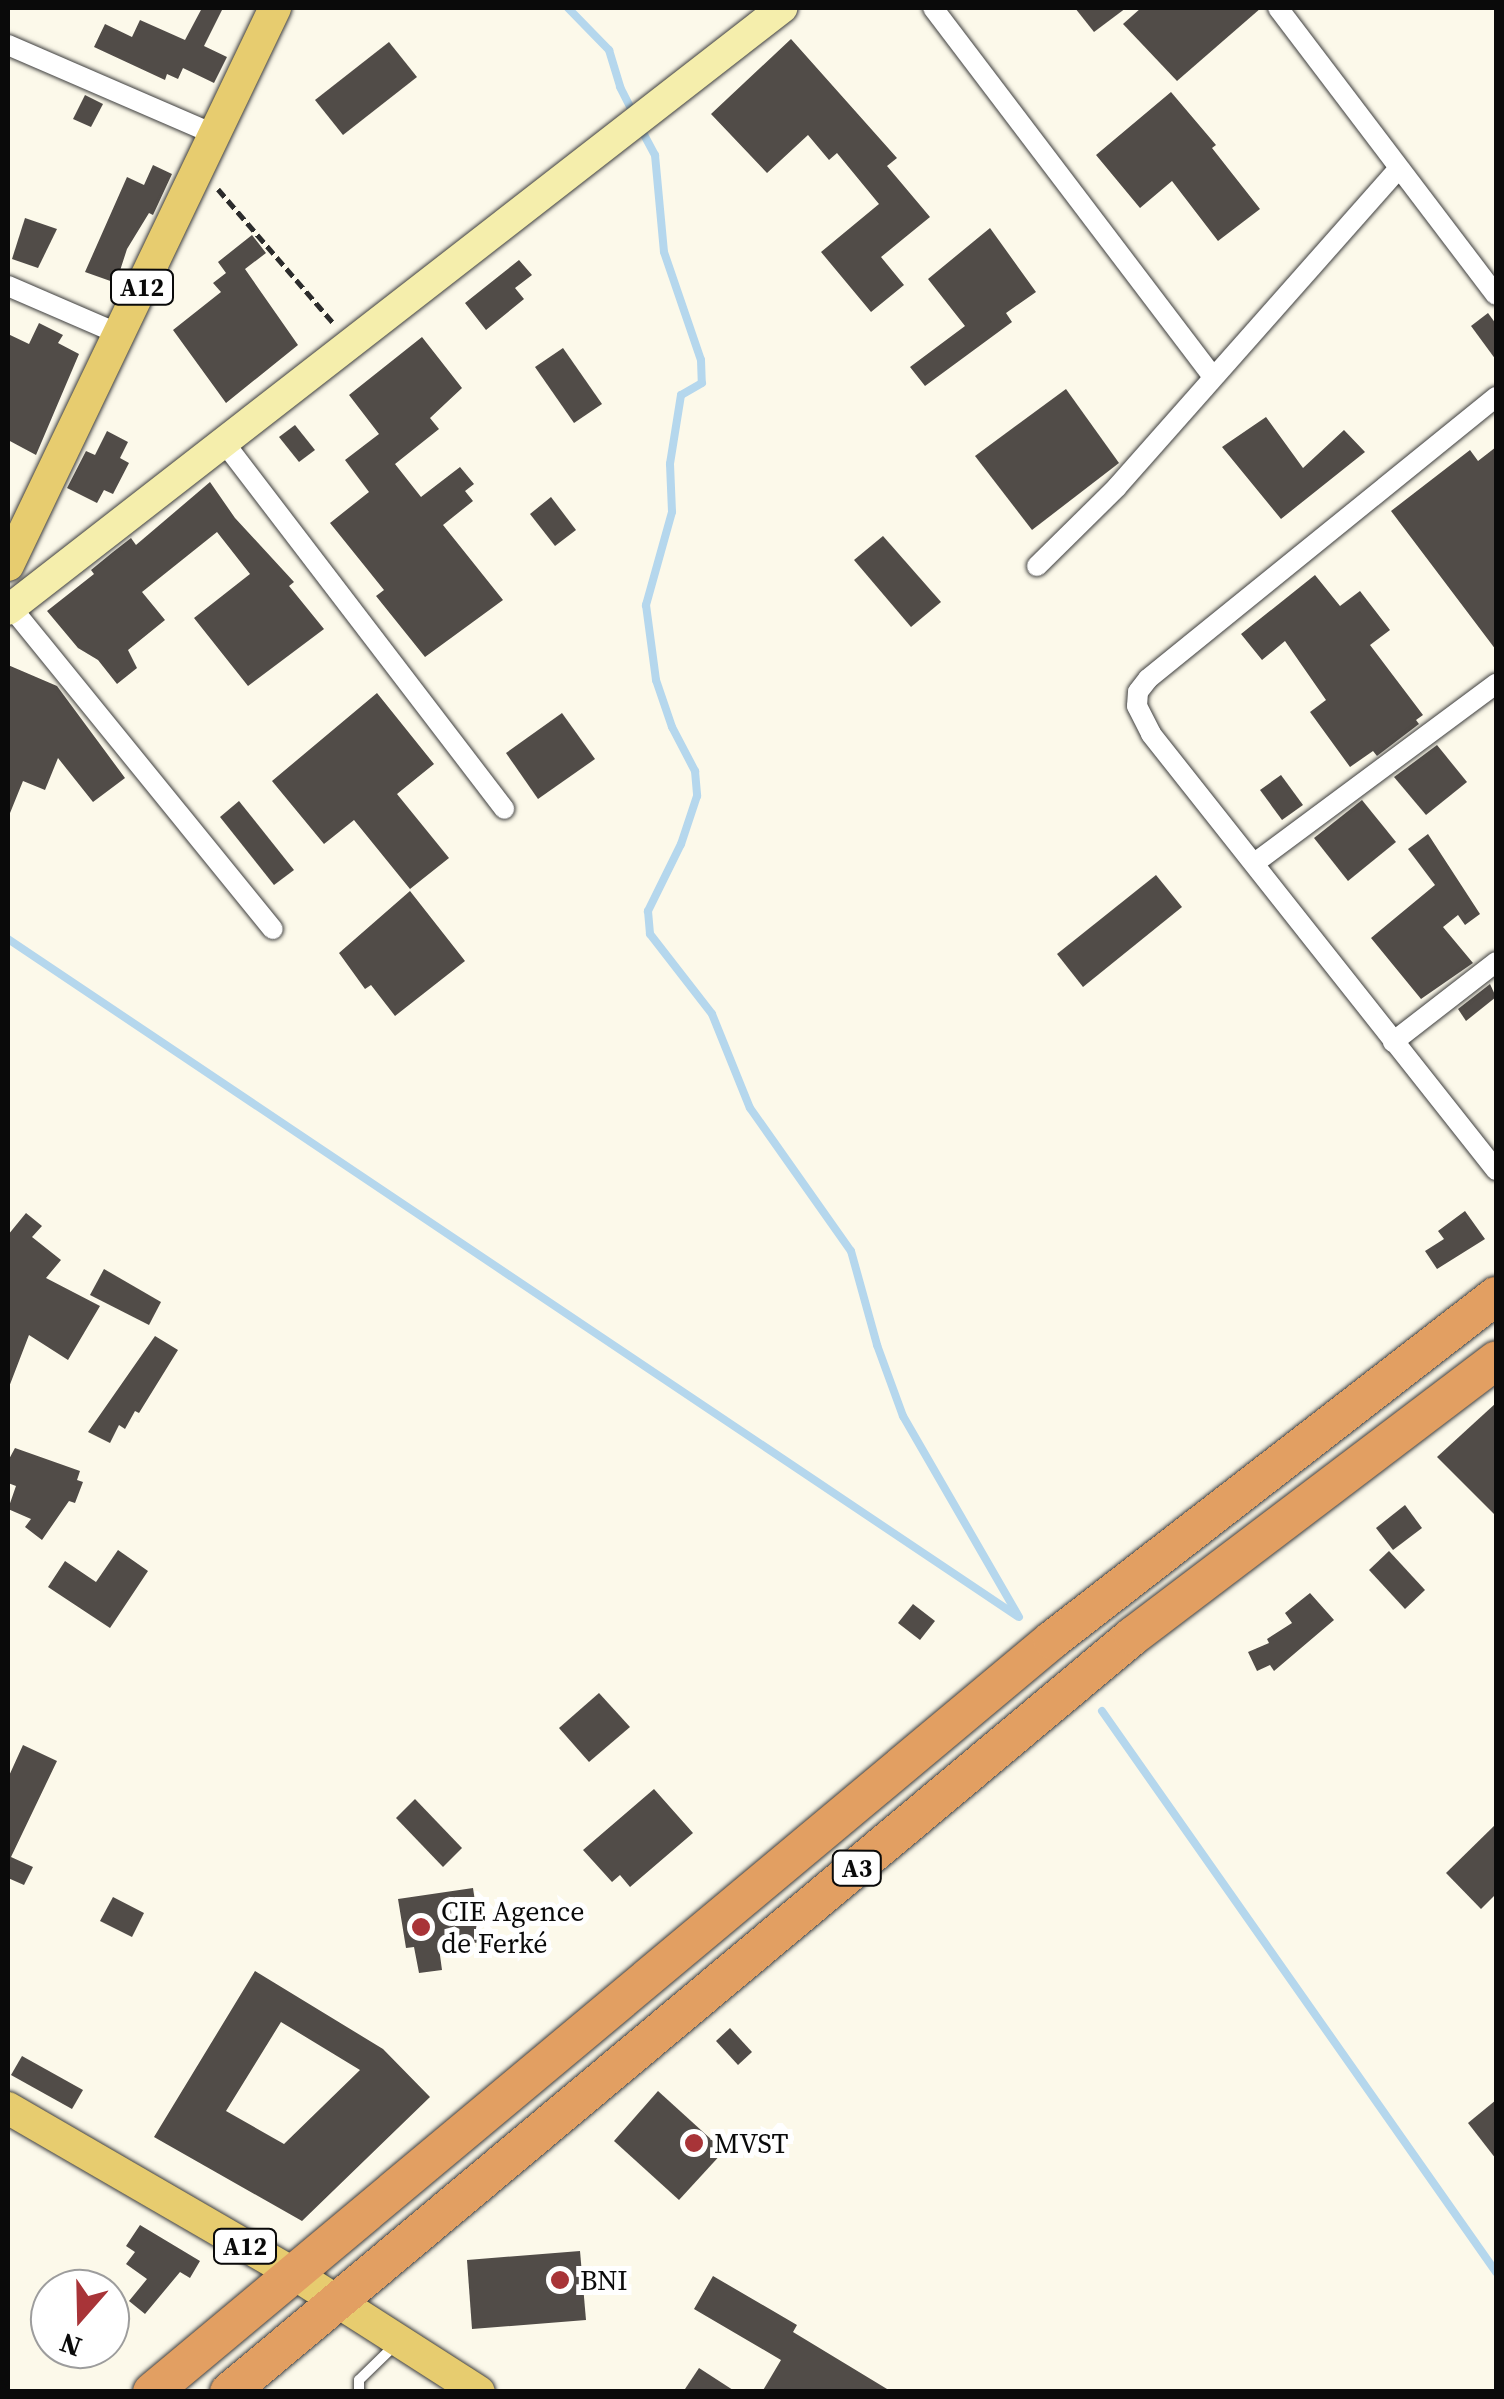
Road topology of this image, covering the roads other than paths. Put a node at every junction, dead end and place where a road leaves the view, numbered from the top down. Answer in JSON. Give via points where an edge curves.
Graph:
{"nodes":[{"id":1,"x":275,"y":8,"type":"edge"},
{"id":2,"x":782,"y":8,"type":"edge"},
{"id":3,"x":933,"y":8,"type":"edge"},
{"id":4,"x":1278,"y":8,"type":"edge"},
{"id":5,"x":8,"y":45,"type":"edge"},
{"id":6,"x":216,"y":135,"type":"junction"},
{"id":7,"x":1398,"y":169,"type":"junction"},
{"id":8,"x":8,"y":286,"type":"edge"},
{"id":9,"x":1496,"y":295,"type":"edge"},
{"id":10,"x":120,"y":334,"type":"junction"},
{"id":11,"x":1213,"y":377,"type":"junction"},
{"id":12,"x":1496,"y":397,"type":"edge"},
{"id":13,"x":223,"y":441,"type":"junction"},
{"id":14,"x":8,"y":565,"type":"edge"},
{"id":15,"x":1037,"y":566,"type":"dead end"},
{"id":16,"x":9,"y":609,"type":"edge"},
{"id":17,"x":1496,"y":684,"type":"edge"},
{"id":18,"x":504,"y":810,"type":"dead end"},
{"id":19,"x":1256,"y":862,"type":"junction"},
{"id":20,"x":273,"y":929,"type":"dead end"},
{"id":21,"x":1496,"y":962,"type":"edge"},
{"id":22,"x":1393,"y":1042,"type":"junction"},
{"id":23,"x":1496,"y":1170,"type":"edge"},
{"id":24,"x":1496,"y":1296,"type":"edge"},
{"id":25,"x":1496,"y":1360,"type":"edge"},
{"id":26,"x":8,"y":2108,"type":"edge"},
{"id":27,"x":296,"y":2275,"type":"junction"},
{"id":28,"x":339,"y":2303,"type":"junction"},
{"id":29,"x":400,"y":2341,"type":"junction"},
{"id":30,"x":152,"y":2392,"type":"edge"},
{"id":31,"x":229,"y":2392,"type":"edge"},
{"id":32,"x":359,"y":2392,"type":"edge"},
{"id":33,"x":479,"y":2392,"type":"edge"}],
"edges":[{"from":1,"to":6,"type":"main road","number":"A12"},
{"from":2,"to":13,"type":"street"},
{"from":3,"to":11,"type":"street"},
{"from":4,"to":7,"type":"street"},
{"from":5,"to":6,"type":"street"},
{"from":6,"to":10,"type":"main road","number":"A12"},
{"from":7,"to":9,"type":"street"},
{"from":7,"to":11,"type":"street"},
{"from":8,"to":10,"type":"street"},
{"from":10,"to":14,"type":"main road","number":"A12"},
{"from":11,"to":15,"type":"street","via":[[1094,513]]},
{"from":12,"to":19,"type":"street","via":[[1138,692],[1137,706],[1151,734]]},
{"from":13,"to":16,"type":"street"},
{"from":13,"to":18,"type":"street"},
{"from":16,"to":20,"type":"street"},
{"from":17,"to":19,"type":"street"},
{"from":19,"to":22,"type":"street"},
{"from":21,"to":22,"type":"street"},
{"from":22,"to":23,"type":"street"},
{"from":24,"to":27,"type":"highway","number":"A3","via":[[1052,1640]]},
{"from":25,"to":28,"type":"highway","number":"A3","via":[[1133,1636]]},
{"from":26,"to":27,"type":"main road","number":"A12"},
{"from":27,"to":28,"type":"main road","number":"A12"},
{"from":27,"to":30,"type":"highway","number":"A3"},
{"from":28,"to":29,"type":"main road","number":"A12"},
{"from":28,"to":31,"type":"highway","number":"A3"},
{"from":29,"to":32,"type":"lane","via":[[359,2380]]},
{"from":29,"to":33,"type":"main road","number":"A12"}]}
